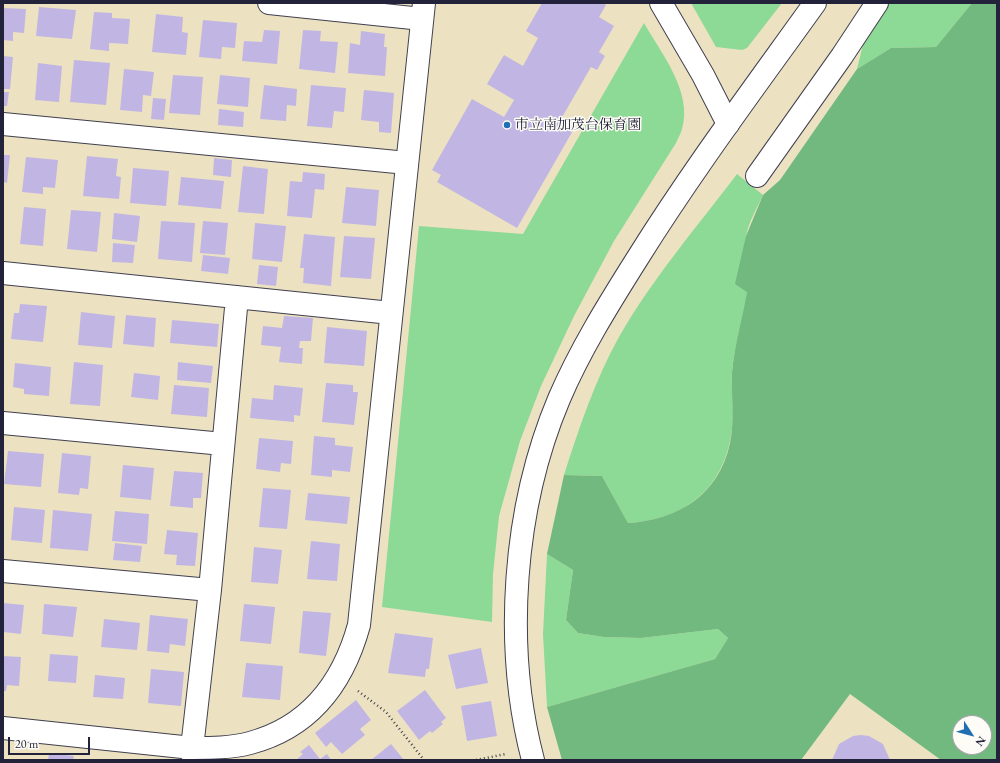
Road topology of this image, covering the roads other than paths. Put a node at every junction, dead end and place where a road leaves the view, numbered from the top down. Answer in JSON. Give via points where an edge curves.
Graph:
{"nodes":[{"id":1,"x":269,"y":3,"type":"edge"},
{"id":2,"x":661,"y":3,"type":"edge"},
{"id":3,"x":815,"y":3,"type":"edge"},
{"id":4,"x":877,"y":3,"type":"edge"},
{"id":5,"x":423,"y":11,"type":"edge"},
{"id":6,"x":3,"y":124,"type":"edge"},
{"id":7,"x":728,"y":124,"type":"junction"},
{"id":8,"x":407,"y":163,"type":"junction"},
{"id":9,"x":757,"y":176,"type":"dead end"},
{"id":10,"x":3,"y":273,"type":"edge"},
{"id":11,"x":237,"y":297,"type":"junction"},
{"id":12,"x":391,"y":313,"type":"junction"},
{"id":13,"x":3,"y":423,"type":"edge"},
{"id":14,"x":223,"y":444,"type":"junction"},
{"id":15,"x":3,"y":572,"type":"edge"},
{"id":16,"x":210,"y":590,"type":"junction"},
{"id":17,"x":3,"y":728,"type":"edge"},
{"id":18,"x":192,"y":754,"type":"edge"},
{"id":19,"x":531,"y":754,"type":"edge"}],
"edges":[{"from":1,"to":5,"type":"street"},
{"from":2,"to":7,"type":"street","via":[[704,75]]},
{"from":3,"to":7,"type":"street"},
{"from":4,"to":9,"type":"street"},
{"from":5,"to":8,"type":"street"},
{"from":6,"to":8,"type":"street"},
{"from":7,"to":19,"type":"street","via":[[675,199],[601,316],[558,401],[542,446],[530,492],[517,586],[516,634],[519,681]]},
{"from":8,"to":12,"type":"street"},
{"from":10,"to":11,"type":"street"},
{"from":11,"to":12,"type":"street"},
{"from":11,"to":14,"type":"street"},
{"from":12,"to":18,"type":"street","via":[[358,625],[352,648],[338,677],[320,701],[287,727],[269,737],[249,743]]},
{"from":13,"to":14,"type":"street"},
{"from":14,"to":16,"type":"street"},
{"from":15,"to":16,"type":"street"},
{"from":16,"to":18,"type":"street"},
{"from":17,"to":18,"type":"street"}]}
